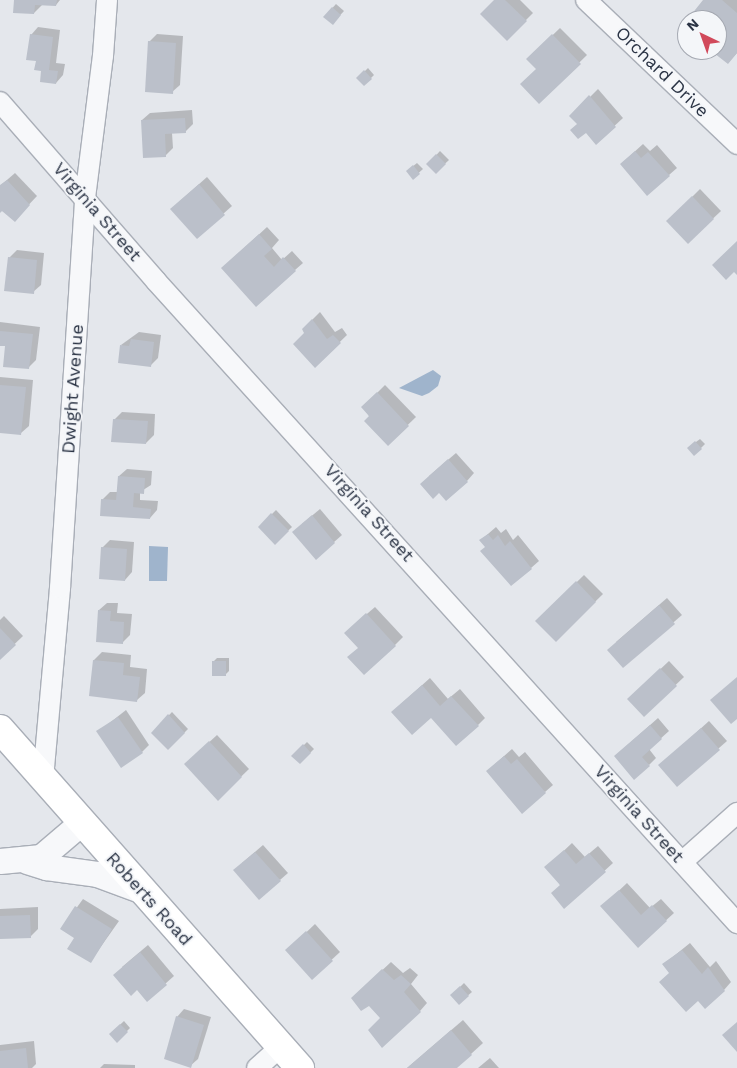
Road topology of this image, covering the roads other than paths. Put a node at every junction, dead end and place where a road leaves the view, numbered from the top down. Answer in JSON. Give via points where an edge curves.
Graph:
{"nodes":[{"id":1,"x":107,"y":0,"type":"edge"},
{"id":2,"x":586,"y":0,"type":"edge"},
{"id":3,"x":0,"y":102,"type":"edge"},
{"id":4,"x":737,"y":144,"type":"edge"},
{"id":5,"x":85,"y":198,"type":"junction"},
{"id":6,"x":0,"y":729,"type":"edge"},
{"id":7,"x":44,"y":778,"type":"junction"},
{"id":8,"x":737,"y":813,"type":"edge"},
{"id":9,"x":81,"y":823,"type":"junction"},
{"id":10,"x":0,"y":861,"type":"edge"},
{"id":11,"x":27,"y":861,"type":"junction"},
{"id":12,"x":682,"y":862,"type":"junction"},
{"id":13,"x":143,"y":891,"type":"junction"},
{"id":14,"x":737,"y":923,"type":"edge"},
{"id":15,"x":280,"y":1047,"type":"junction"},
{"id":16,"x":256,"y":1068,"type":"edge"},
{"id":17,"x":300,"y":1068,"type":"edge"}],
"edges":[{"from":1,"to":5,"type":"street","name":"Dwight Avenue","via":[[104,56]]},
{"from":2,"to":4,"type":"street","name":"Orchard Drive"},
{"from":3,"to":5,"type":"street","name":"Virginia Street"},
{"from":5,"to":7,"type":"street","name":"Dwight Avenue","via":[[60,588]]},
{"from":5,"to":12,"type":"street","name":"Virginia Street","via":[[171,298]]},
{"from":6,"to":7,"type":"main road","name":"Roberts Road"},
{"from":7,"to":9,"type":"main road","name":"Roberts Road"},
{"from":8,"to":12,"type":"street"},
{"from":9,"to":11,"type":"street","via":[[47,852]]},
{"from":9,"to":13,"type":"main road","name":"Roberts Road"},
{"from":10,"to":11,"type":"street"},
{"from":11,"to":13,"type":"street","via":[[98,874]]},
{"from":12,"to":14,"type":"street","name":"Virginia Street"},
{"from":13,"to":15,"type":"main road","name":"Roberts Road"},
{"from":15,"to":16,"type":"street"},
{"from":15,"to":17,"type":"main road","name":"Roberts Road"}]}
